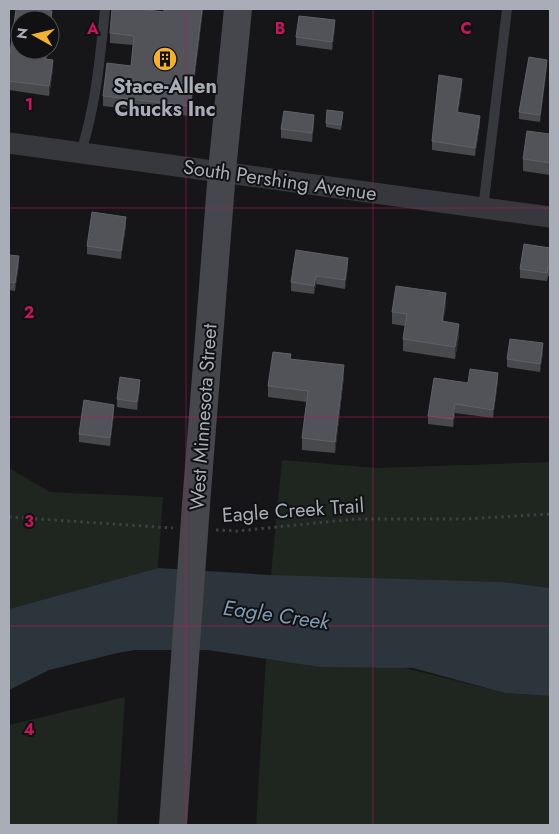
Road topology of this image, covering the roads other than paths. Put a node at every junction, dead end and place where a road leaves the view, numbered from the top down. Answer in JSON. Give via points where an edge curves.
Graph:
{"nodes":[{"id":1,"x":105,"y":9,"type":"edge"},
{"id":2,"x":238,"y":9,"type":"edge"},
{"id":3,"x":507,"y":9,"type":"edge"},
{"id":4,"x":9,"y":143,"type":"edge"},
{"id":5,"x":81,"y":152,"type":"junction"},
{"id":6,"x":222,"y":171,"type":"junction"},
{"id":7,"x":483,"y":209,"type":"junction"},
{"id":8,"x":550,"y":217,"type":"edge"},
{"id":9,"x":173,"y":825,"type":"edge"}],
"edges":[{"from":1,"to":5,"type":"lane","via":[[98,83]]},
{"from":2,"to":6,"type":"street","name":"West Minnesota Street"},
{"from":3,"to":7,"type":"lane"},
{"from":4,"to":5,"type":"street","name":"South Pershing Avenue"},
{"from":5,"to":6,"type":"street","name":"South Pershing Avenue"},
{"from":6,"to":7,"type":"street","name":"South Pershing Avenue"},
{"from":6,"to":9,"type":"street","name":"West Minnesota Street","bridge":true},
{"from":7,"to":8,"type":"street","name":"South Pershing Avenue"}]}
